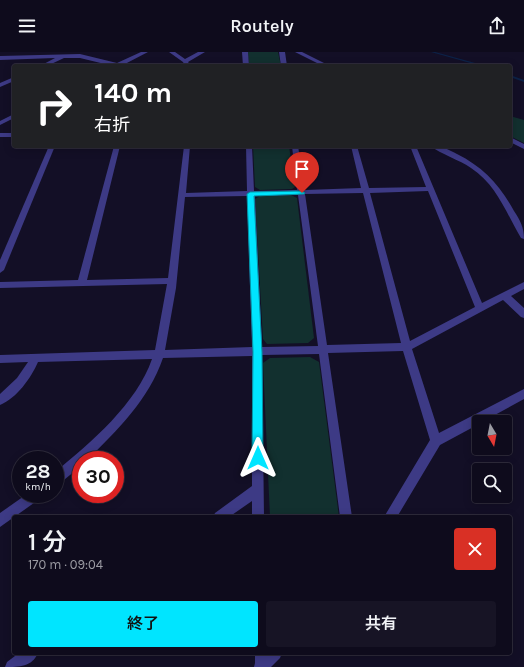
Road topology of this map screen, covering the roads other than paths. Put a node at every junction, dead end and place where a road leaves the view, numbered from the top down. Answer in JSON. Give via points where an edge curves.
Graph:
{"nodes":[{"id":1,"x":145,"y":52,"type":"edge"},
{"id":2,"x":172,"y":52,"type":"edge"},
{"id":3,"x":202,"y":52,"type":"edge"},
{"id":4,"x":246,"y":52,"type":"edge"},
{"id":5,"x":282,"y":52,"type":"edge"},
{"id":6,"x":298,"y":52,"type":"edge"},
{"id":7,"x":27,"y":54,"type":"edge"},
{"id":8,"x":64,"y":56,"type":"junction"},
{"id":9,"x":0,"y":58,"type":"edge"},
{"id":10,"x":186,"y":63,"type":"edge"},
{"id":11,"x":47,"y":64,"type":"edge"},
{"id":12,"x":112,"y":64,"type":"edge"},
{"id":13,"x":123,"y":64,"type":"edge"},
{"id":14,"x":246,"y":64,"type":"edge"},
{"id":15,"x":284,"y":64,"type":"edge"},
{"id":16,"x":323,"y":64,"type":"edge"},
{"id":17,"x":12,"y":80,"type":"edge"},
{"id":18,"x":2,"y":83,"type":"edge"},
{"id":19,"x":12,"y":117,"type":"edge"},
{"id":20,"x":0,"y":123,"type":"edge"},
{"id":21,"x":0,"y":135,"type":"edge"},
{"id":22,"x":12,"y":135,"type":"edge"},
{"id":23,"x":512,"y":140,"type":"edge"},
{"id":24,"x":524,"y":147,"type":"edge"},
{"id":25,"x":51,"y":148,"type":"edge"},
{"id":26,"x":116,"y":148,"type":"edge"},
{"id":27,"x":187,"y":148,"type":"edge"},
{"id":28,"x":249,"y":148,"type":"edge"},
{"id":29,"x":295,"y":148,"type":"edge"},
{"id":30,"x":354,"y":148,"type":"edge"},
{"id":31,"x":414,"y":148,"type":"edge"},
{"id":32,"x":438,"y":148,"type":"edge"},
{"id":33,"x":430,"y":189,"type":"junction"},
{"id":34,"x":365,"y":190,"type":"junction"},
{"id":35,"x":302,"y":193,"type":"junction"},
{"id":36,"x":250,"y":194,"type":"junction"},
{"id":37,"x":182,"y":195,"type":"junction"},
{"id":38,"x":524,"y":236,"type":"edge"},
{"id":39,"x":0,"y":270,"type":"edge"},
{"id":40,"x":172,"y":281,"type":"junction"},
{"id":41,"x":82,"y":283,"type":"junction"},
{"id":42,"x":524,"y":284,"type":"edge"},
{"id":43,"x":0,"y":286,"type":"edge"},
{"id":44,"x":504,"y":295,"type":"junction"},
{"id":45,"x":480,"y":308,"type":"junction"},
{"id":46,"x":524,"y":314,"type":"edge"},
{"id":47,"x":407,"y":347,"type":"junction"},
{"id":48,"x":323,"y":350,"type":"junction"},
{"id":49,"x":257,"y":352,"type":"junction"},
{"id":50,"x":160,"y":353,"type":"junction"},
{"id":51,"x":36,"y":357,"type":"junction"},
{"id":52,"x":0,"y":359,"type":"edge"},
{"id":53,"x":524,"y":394,"type":"edge"},
{"id":54,"x":0,"y":400,"type":"edge"},
{"id":55,"x":436,"y":441,"type":"junction"},
{"id":56,"x":64,"y":472,"type":"edge"},
{"id":57,"x":258,"y":489,"type":"junction"},
{"id":58,"x":25,"y":503,"type":"edge"},
{"id":59,"x":222,"y":515,"type":"edge"},
{"id":60,"x":258,"y":515,"type":"edge"},
{"id":61,"x":346,"y":515,"type":"edge"},
{"id":62,"x":391,"y":515,"type":"edge"},
{"id":63,"x":0,"y":521,"type":"edge"},
{"id":64,"x":28,"y":655,"type":"edge"},
{"id":65,"x":272,"y":655,"type":"edge"},
{"id":66,"x":262,"y":662,"type":"edge"},
{"id":67,"x":12,"y":667,"type":"edge"}],
"edges":[{"from":1,"to":13,"type":"street"},
{"from":2,"to":10,"type":"street"},
{"from":3,"to":10,"type":"street"},
{"from":4,"to":14,"type":"street"},
{"from":5,"to":15,"type":"street"},
{"from":6,"to":16,"type":"street"},
{"from":7,"to":8,"type":"street"},
{"from":7,"to":9,"type":"street"},
{"from":8,"to":11,"type":"street"},
{"from":8,"to":12,"type":"street","via":[[93,58]]},
{"from":17,"to":18,"type":"street"},
{"from":19,"to":20,"type":"street"},
{"from":21,"to":22,"type":"street"},
{"from":23,"to":24,"type":"street"},
{"from":25,"to":39,"type":"street"},
{"from":26,"to":41,"type":"street"},
{"from":27,"to":37,"type":"street"},
{"from":28,"to":36,"type":"street"},
{"from":29,"to":35,"type":"street"},
{"from":30,"to":34,"type":"street"},
{"from":31,"to":33,"type":"street"},
{"from":32,"to":38,"type":"street","via":[[466,161],[488,178],[497,188]]},
{"from":33,"to":34,"type":"street"},
{"from":33,"to":45,"type":"street"},
{"from":34,"to":35,"type":"street"},
{"from":34,"to":47,"type":"street"},
{"from":35,"to":36,"type":"street"},
{"from":35,"to":48,"type":"street"},
{"from":36,"to":37,"type":"street"},
{"from":36,"to":49,"type":"street"},
{"from":37,"to":40,"type":"street"},
{"from":40,"to":41,"type":"street"},
{"from":40,"to":50,"type":"street"},
{"from":41,"to":43,"type":"street"},
{"from":42,"to":44,"type":"street"},
{"from":44,"to":45,"type":"street"},
{"from":44,"to":46,"type":"street"},
{"from":45,"to":47,"type":"street"},
{"from":47,"to":48,"type":"street"},
{"from":47,"to":55,"type":"street"},
{"from":48,"to":49,"type":"street"},
{"from":48,"to":61,"type":"street"},
{"from":49,"to":50,"type":"street"},
{"from":49,"to":57,"type":"street"},
{"from":50,"to":51,"type":"street"},
{"from":50,"to":56,"type":"street","via":[[150,376],[132,402],[111,428]]},
{"from":51,"to":52,"type":"street"},
{"from":51,"to":54,"type":"street","via":[[29,372]]},
{"from":53,"to":55,"type":"street"},
{"from":55,"to":62,"type":"street"},
{"from":57,"to":59,"type":"street"},
{"from":57,"to":60,"type":"street"},
{"from":58,"to":63,"type":"street"},
{"from":64,"to":67,"type":"street"},
{"from":65,"to":66,"type":"street"}]}
